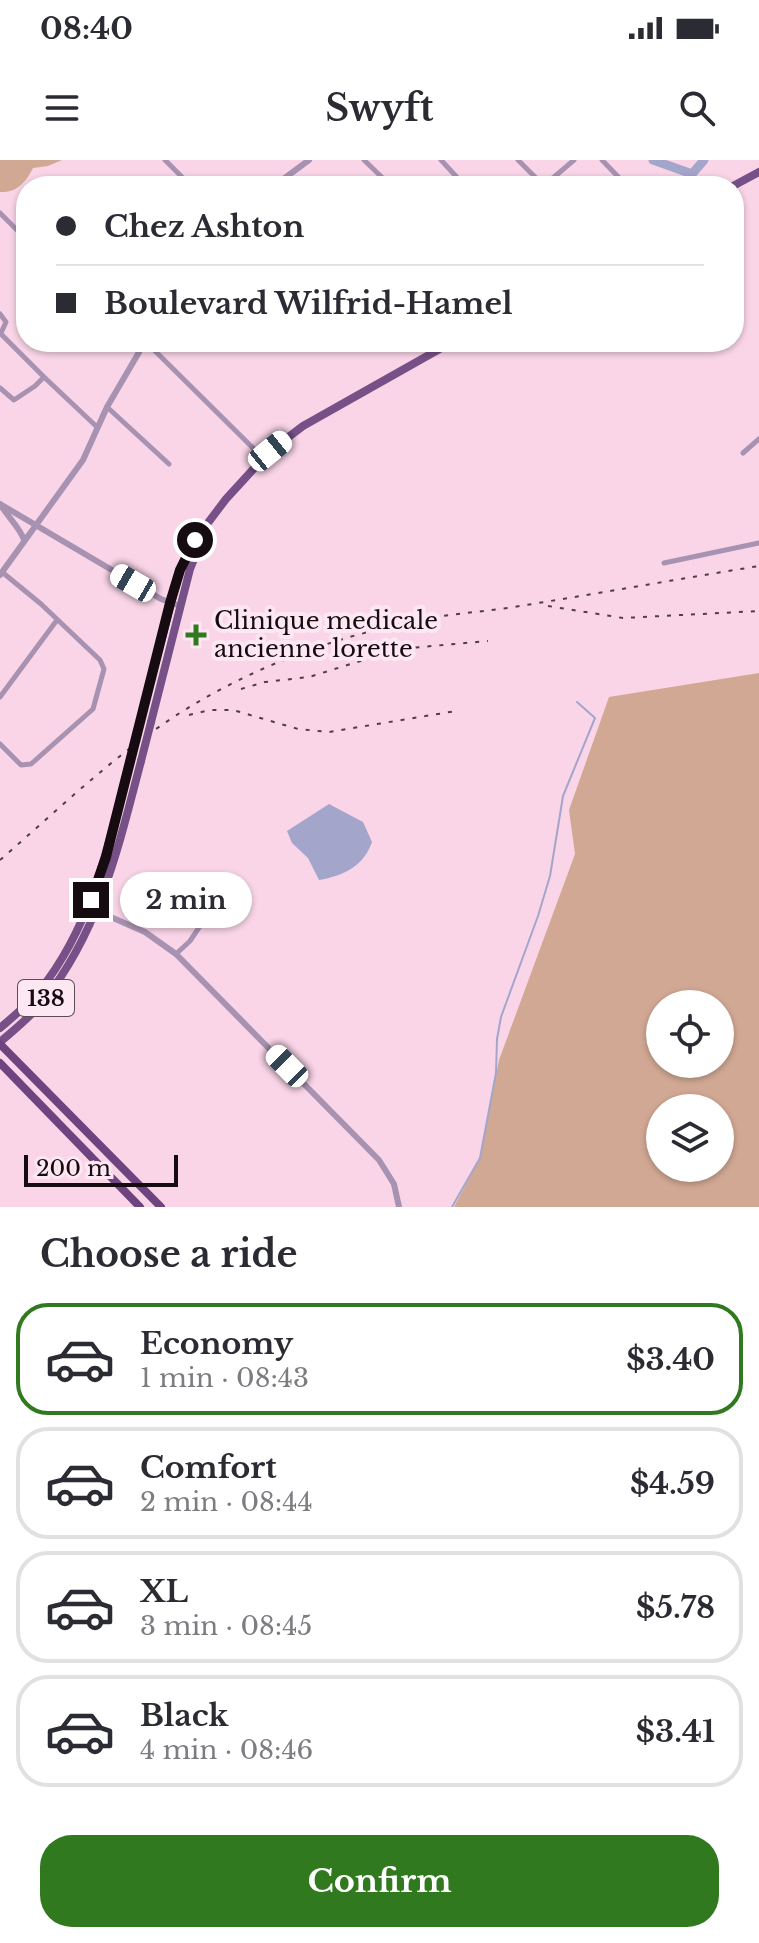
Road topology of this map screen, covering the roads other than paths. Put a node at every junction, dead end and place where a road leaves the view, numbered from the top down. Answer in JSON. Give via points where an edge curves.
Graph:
{"nodes":[{"id":1,"x":165,"y":160,"type":"edge"},
{"id":2,"x":309,"y":160,"type":"edge"},
{"id":3,"x":364,"y":160,"type":"edge"},
{"id":4,"x":441,"y":160,"type":"edge"},
{"id":5,"x":518,"y":160,"type":"edge"},
{"id":6,"x":574,"y":160,"type":"edge"},
{"id":7,"x":602,"y":160,"type":"edge"},
{"id":8,"x":181,"y":176,"type":"edge"},
{"id":9,"x":287,"y":176,"type":"edge"},
{"id":10,"x":381,"y":176,"type":"edge"},
{"id":11,"x":454,"y":176,"type":"edge"},
{"id":12,"x":534,"y":176,"type":"edge"},
{"id":13,"x":555,"y":176,"type":"edge"},
{"id":14,"x":617,"y":176,"type":"edge"},
{"id":15,"x":0,"y":213,"type":"edge"},
{"id":16,"x":16,"y":229,"type":"edge"},
{"id":17,"x":0,"y":314,"type":"edge"},
{"id":18,"x":1,"y":333,"type":"edge"},
{"id":19,"x":16,"y":348,"type":"edge"},
{"id":20,"x":20,"y":352,"type":"edge"},
{"id":21,"x":140,"y":352,"type":"edge"},
{"id":22,"x":156,"y":352,"type":"edge"},
{"id":23,"x":434,"y":352,"type":"edge"},
{"id":24,"x":44,"y":377,"type":"junction"},
{"id":25,"x":0,"y":388,"type":"edge"},
{"id":26,"x":107,"y":407,"type":"junction"},
{"id":27,"x":97,"y":427,"type":"junction"},
{"id":28,"x":759,"y":439,"type":"edge"},
{"id":29,"x":743,"y":453,"type":"dead end"},
{"id":30,"x":263,"y":458,"type":"junction"},
{"id":31,"x":169,"y":464,"type":"dead end"},
{"id":32,"x":0,"y":504,"type":"edge"},
{"id":33,"x":36,"y":526,"type":"junction"},
{"id":34,"x":207,"y":526,"type":"junction"},
{"id":35,"x":24,"y":542,"type":"junction"},
{"id":36,"x":759,"y":543,"type":"edge"},
{"id":37,"x":664,"y":563,"type":"dead end"},
{"id":38,"x":1,"y":574,"type":"edge"},
{"id":39,"x":170,"y":603,"type":"junction"},
{"id":40,"x":180,"y":606,"type":"junction"},
{"id":41,"x":57,"y":620,"type":"junction"},
{"id":42,"x":0,"y":697,"type":"edge"},
{"id":43,"x":0,"y":744,"type":"edge"},
{"id":44,"x":231,"y":879,"type":"dead end"},
{"id":45,"x":92,"y":909,"type":"junction"},
{"id":46,"x":176,"y":954,"type":"junction"},
{"id":47,"x":0,"y":1028,"type":"edge"},
{"id":48,"x":0,"y":1043,"type":"edge"},
{"id":49,"x":0,"y":1063,"type":"edge"},
{"id":50,"x":140,"y":1207,"type":"edge"},
{"id":51,"x":161,"y":1207,"type":"edge"},
{"id":52,"x":399,"y":1207,"type":"edge"}],
"edges":[{"from":1,"to":8,"type":"street"},
{"from":2,"to":9,"type":"street"},
{"from":3,"to":10,"type":"street"},
{"from":4,"to":11,"type":"street"},
{"from":5,"to":12,"type":"street"},
{"from":6,"to":13,"type":"street"},
{"from":7,"to":14,"type":"street"},
{"from":15,"to":16,"type":"street"},
{"from":17,"to":18,"type":"street","via":[[6,322]]},
{"from":18,"to":19,"type":"street"},
{"from":20,"to":24,"type":"street"},
{"from":21,"to":26,"type":"street"},
{"from":22,"to":30,"type":"street"},
{"from":23,"to":30,"type":"main road","number":"138","via":[[303,426]]},
{"from":24,"to":25,"type":"street","via":[[14,400]]},
{"from":24,"to":27,"type":"street"},
{"from":26,"to":27,"type":"street"},
{"from":26,"to":31,"type":"street"},
{"from":27,"to":33,"type":"street","via":[[83,460]]},
{"from":28,"to":29,"type":"street"},
{"from":30,"to":34,"type":"main road","number":"138"},
{"from":32,"to":33,"type":"street"},
{"from":32,"to":35,"type":"street"},
{"from":33,"to":35,"type":"street"},
{"from":33,"to":39,"type":"street"},
{"from":34,"to":39,"type":"main road","number":"138","via":[[180,570]]},
{"from":34,"to":40,"type":"main road"},
{"from":35,"to":38,"type":"street"},
{"from":36,"to":37,"type":"street"},
{"from":38,"to":41,"type":"street"},
{"from":39,"to":40,"type":"street"},
{"from":39,"to":45,"type":"main road","number":"138","bridge":true},
{"from":40,"to":45,"type":"main road","bridge":true,"via":[[117,856]]},
{"from":41,"to":42,"type":"street"},
{"from":41,"to":43,"type":"street","via":[[103,665],[93,709],[28,766]]},
{"from":44,"to":46,"type":"street"},
{"from":45,"to":46,"type":"street","via":[[145,932]]},
{"from":45,"to":47,"type":"main road","number":"138","via":[[35,996]]},
{"from":45,"to":48,"type":"main road","number":"138","via":[[80,943],[46,998]]},
{"from":46,"to":52,"type":"street","via":[[379,1160],[394,1184]]},
{"from":48,"to":51,"type":"highway"},
{"from":49,"to":50,"type":"highway"}]}
